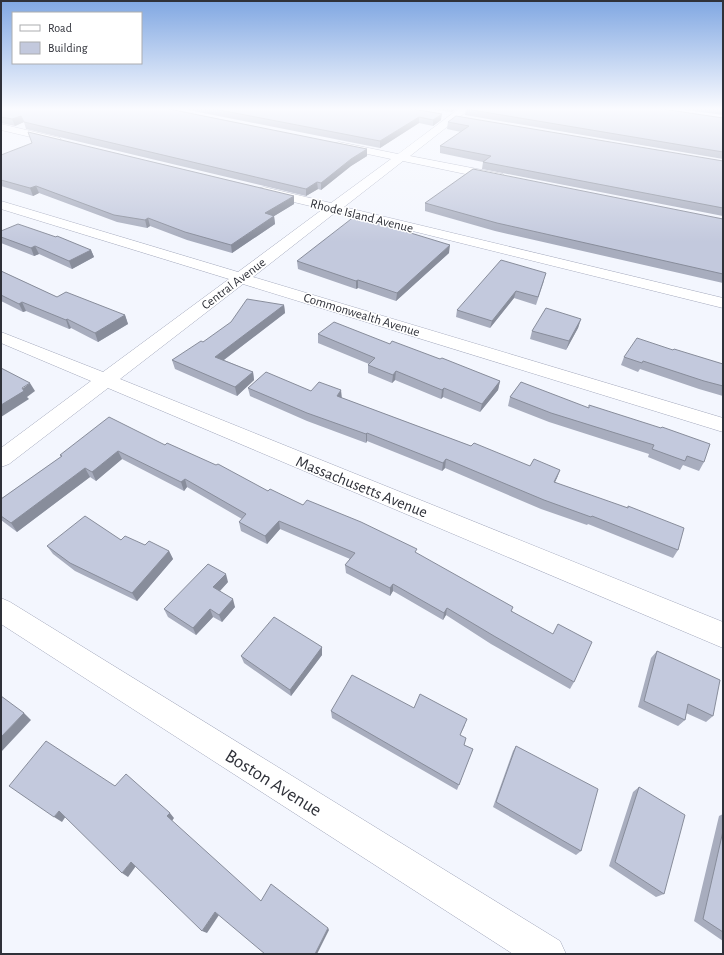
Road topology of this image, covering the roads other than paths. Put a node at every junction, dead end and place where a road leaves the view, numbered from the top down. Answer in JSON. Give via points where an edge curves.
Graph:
{"nodes":[{"id":1,"x":379,"y":153,"type":"edge"},
{"id":2,"x":406,"y":153,"type":"edge"},
{"id":3,"x":401,"y":157,"type":"junction"},
{"id":4,"x":508,"y":179,"type":"edge"},
{"id":5,"x":248,"y":187,"type":"edge"},
{"id":6,"x":1,"y":205,"type":"edge"},
{"id":7,"x":333,"y":208,"type":"junction"},
{"id":8,"x":242,"y":277,"type":"junction"},
{"id":9,"x":723,"y":302,"type":"edge"},
{"id":10,"x":1,"y":337,"type":"edge"},
{"id":11,"x":105,"y":380,"type":"junction"},
{"id":12,"x":723,"y":425,"type":"edge"},
{"id":13,"x":1,"y":459,"type":"edge"},
{"id":14,"x":1,"y":610,"type":"edge"},
{"id":15,"x":723,"y":635,"type":"edge"},
{"id":16,"x":547,"y":954,"type":"edge"}],
"edges":[{"from":1,"to":3,"type":"street"},
{"from":2,"to":3,"type":"street","name":"Central Avenue"},
{"from":3,"to":4,"type":"street"},
{"from":3,"to":7,"type":"street","name":"Central Avenue"},
{"from":5,"to":7,"type":"street","name":"Rhode Island Avenue"},
{"from":6,"to":8,"type":"street","name":"Commonwealth Avenue"},
{"from":7,"to":8,"type":"street","name":"Central Avenue"},
{"from":7,"to":9,"type":"street","name":"Rhode Island Avenue"},
{"from":8,"to":11,"type":"street","name":"Central Avenue"},
{"from":8,"to":12,"type":"street","name":"Commonwealth Avenue"},
{"from":10,"to":11,"type":"street","name":"Massachusetts Avenue"},
{"from":11,"to":13,"type":"street","name":"Central Avenue"},
{"from":11,"to":15,"type":"street","name":"Massachusetts Avenue"},
{"from":14,"to":16,"type":"street","name":"Boston Avenue"}]}
